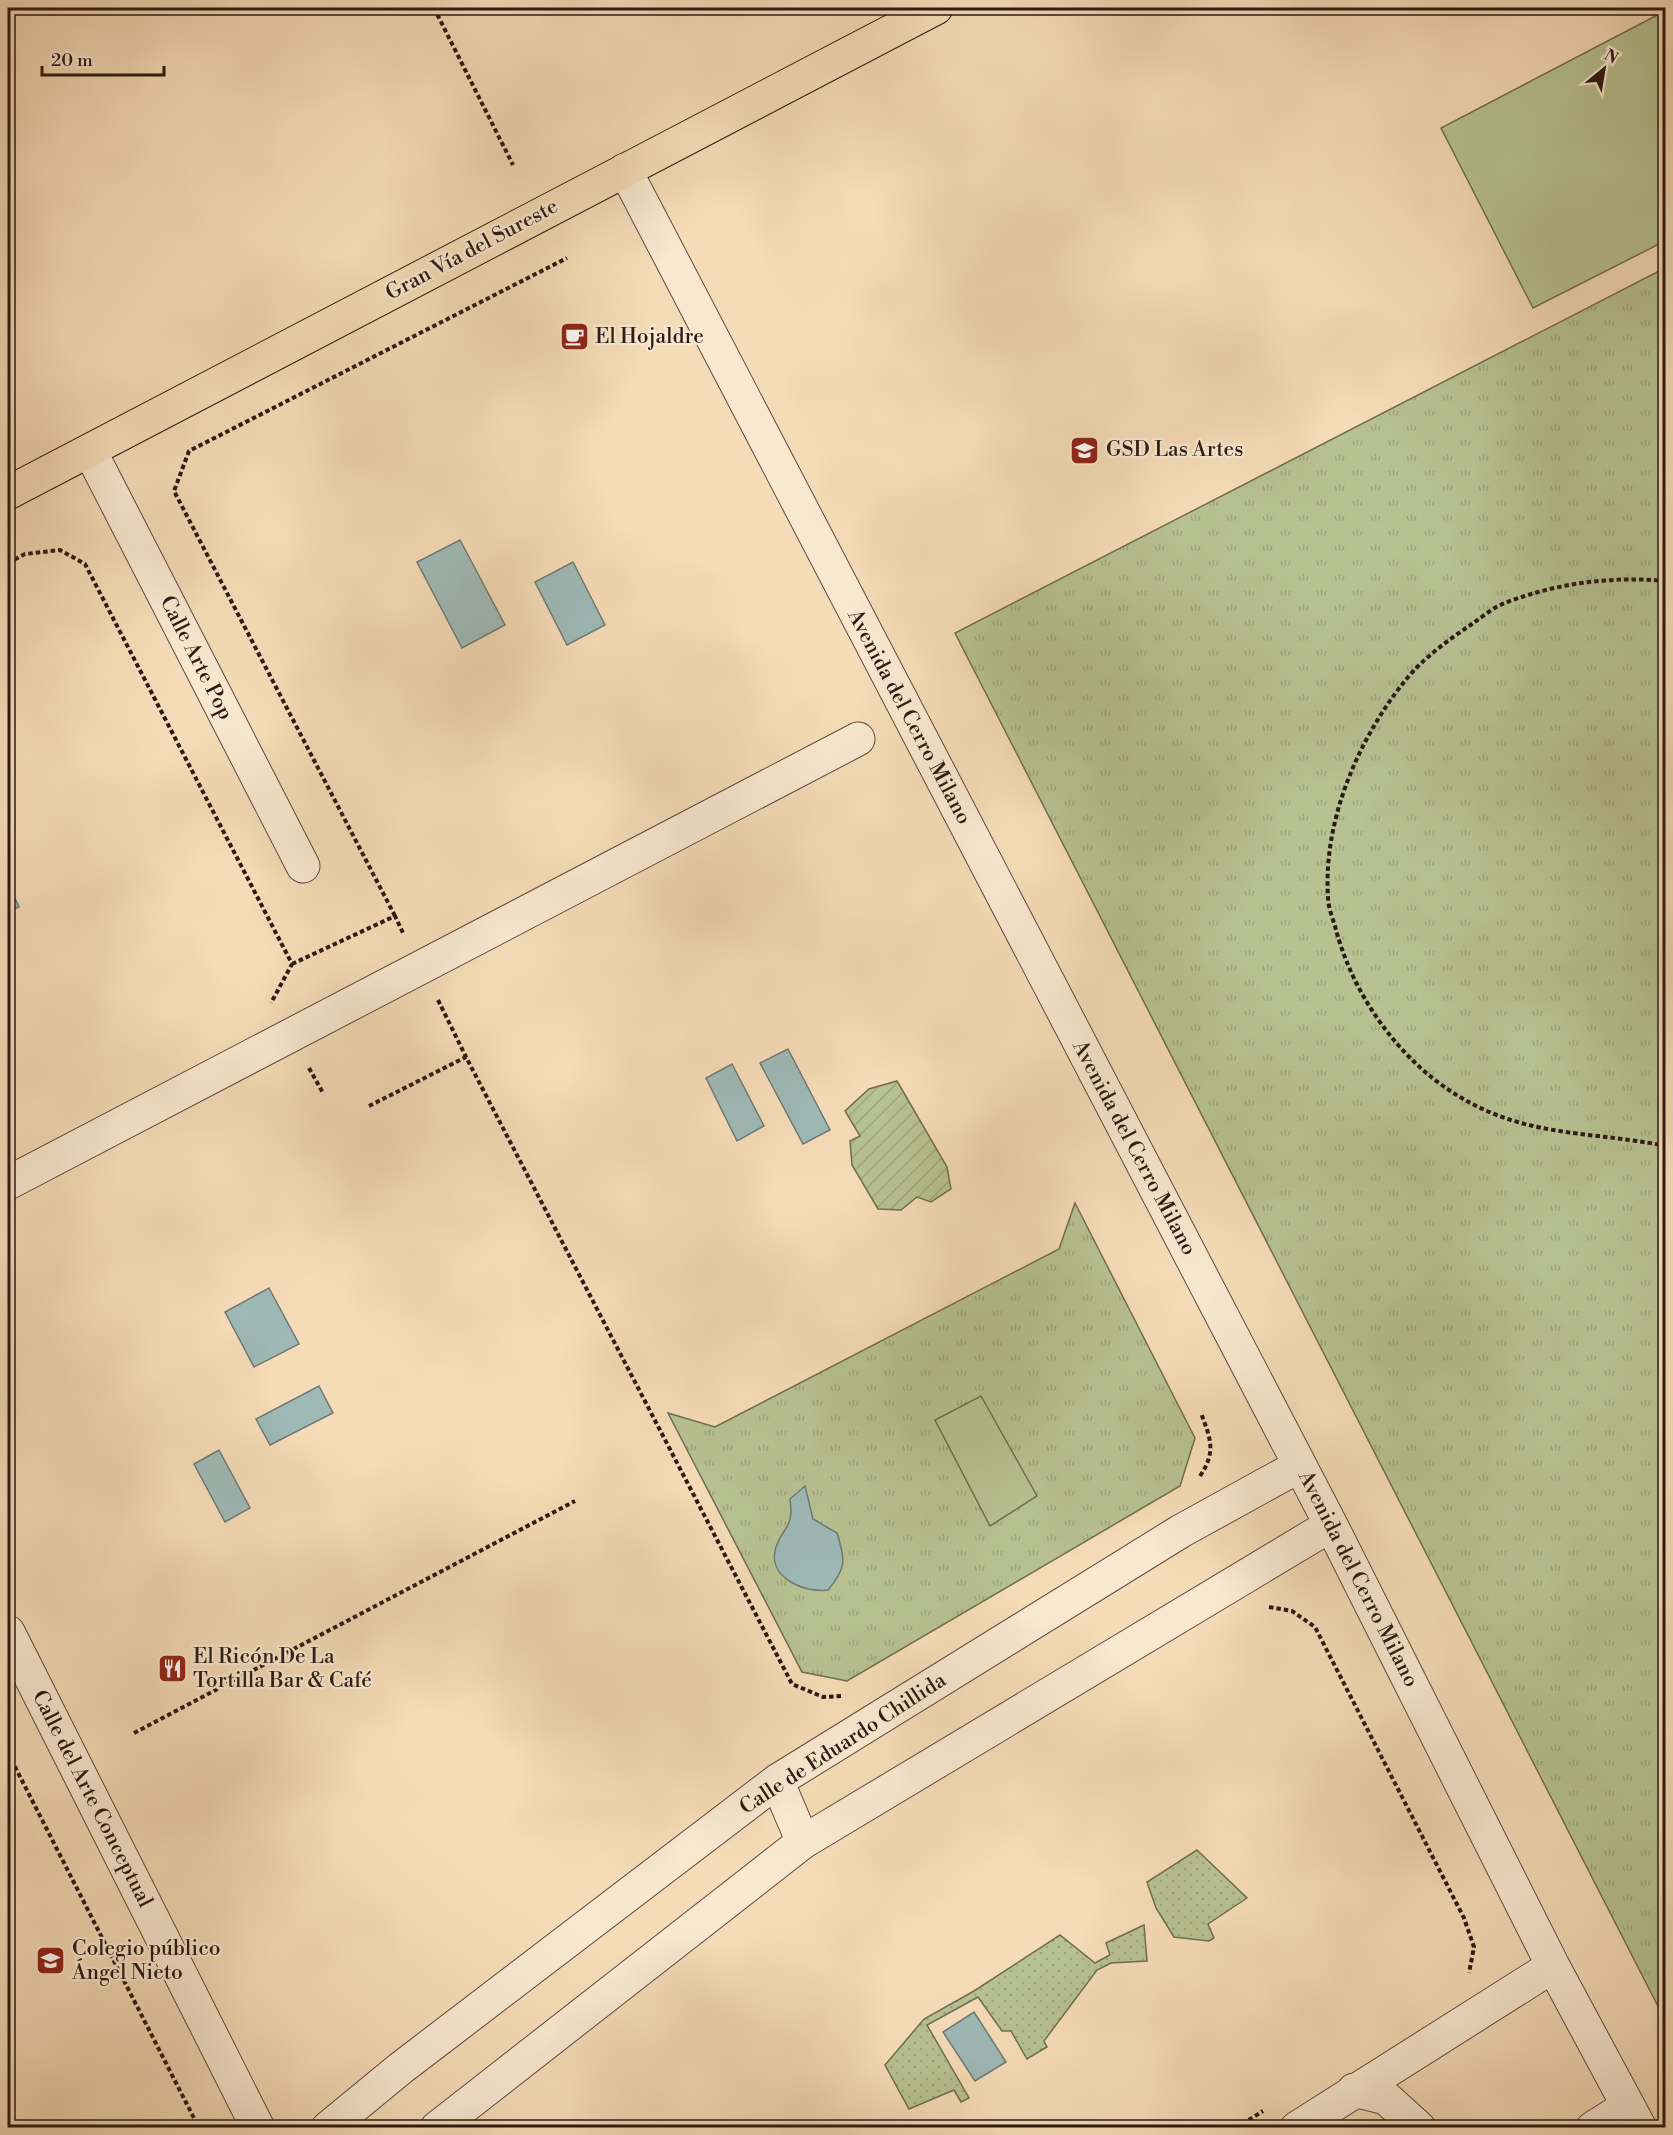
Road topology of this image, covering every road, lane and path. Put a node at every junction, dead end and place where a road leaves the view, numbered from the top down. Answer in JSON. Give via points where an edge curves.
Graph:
{"nodes":[{"id":1,"x":434,"y":8,"type":"edge"},
{"id":2,"x":936,"y":8,"type":"edge"},
{"id":3,"x":513,"y":165,"type":"dead end"},
{"id":4,"x":626,"y":170,"type":"junction"},
{"id":5,"x":567,"y":258,"type":"dead end"},
{"id":6,"x":90,"y":451,"type":"junction"},
{"id":7,"x":8,"y":493,"type":"edge"},
{"id":8,"x":8,"y":563,"type":"edge"},
{"id":9,"x":1665,"y":581,"type":"edge"},
{"id":10,"x":858,"y":739,"type":"dead end"},
{"id":11,"x":303,"y":866,"type":"dead end"},
{"id":12,"x":395,"y":916,"type":"dead end"},
{"id":13,"x":260,"y":1008,"type":"dead end"},
{"id":14,"x":369,"y":1106,"type":"dead end"},
{"id":15,"x":1665,"y":1146,"type":"edge"},
{"id":16,"x":8,"y":1184,"type":"edge"},
{"id":17,"x":1201,"y":1413,"type":"dead end"},
{"id":18,"x":1299,"y":1466,"type":"junction"},
{"id":19,"x":1197,"y":1481,"type":"dead end"},
{"id":20,"x":575,"y":1501,"type":"dead end"},
{"id":21,"x":1331,"y":1525,"type":"junction"},
{"id":22,"x":1260,"y":1606,"type":"dead end"},
{"id":23,"x":8,"y":1632,"type":"edge"},
{"id":24,"x":849,"y":1696,"type":"dead end"},
{"id":25,"x":134,"y":1733,"type":"dead end"},
{"id":26,"x":8,"y":1753,"type":"edge"},
{"id":27,"x":777,"y":1781,"type":"junction"},
{"id":28,"x":803,"y":1842,"type":"junction"},
{"id":29,"x":1553,"y":1966,"type":"junction"},
{"id":30,"x":1468,"y":1979,"type":"dead end"},
{"id":31,"x":1354,"y":2090,"type":"junction"},
{"id":32,"x":1634,"y":2117,"type":"edge"},
{"id":33,"x":199,"y":2127,"type":"edge"},
{"id":34,"x":258,"y":2127,"type":"edge"},
{"id":35,"x":328,"y":2127,"type":"edge"},
{"id":36,"x":437,"y":2127,"type":"edge"},
{"id":37,"x":1297,"y":2127,"type":"edge"},
{"id":38,"x":1419,"y":2127,"type":"edge"},
{"id":39,"x":1593,"y":2127,"type":"edge"}],
"edges":[{"from":1,"to":3,"type":"path"},
{"from":2,"to":4,"type":"main road","name":"Gran Vía del Sureste"},
{"from":4,"to":6,"type":"main road","name":"Gran Vía del Sureste"},
{"from":4,"to":18,"type":"street","name":"Avenida del Cerro Milano"},
{"from":5,"to":12,"type":"path","via":[[189,451],[174,491]]},
{"from":6,"to":7,"type":"main road","name":"Gran Vía del Sureste"},
{"from":6,"to":11,"type":"street","name":"Calle Arte Pop"},
{"from":8,"to":13,"type":"path","via":[[25,554],[60,550],[85,564],[292,964],[271,1002]]},
{"from":9,"to":15,"type":"path","via":[[1627,578],[1558,587],[1503,603],[1429,656],[1385,708],[1348,779],[1334,824],[1328,898],[1342,956],[1366,1001],[1396,1042],[1430,1075],[1490,1113],[1537,1129]]},
{"from":10,"to":16,"type":"street"},
{"from":14,"to":24,"type":"path","via":[[466,1056],[792,1684],[823,1697]]},
{"from":17,"to":19,"type":"path","via":[[1212,1443],[1207,1466]]},
{"from":18,"to":21,"type":"street","name":"Avenida del Cerro Milano"},
{"from":18,"to":27,"type":"street","name":"Calle de Eduardo Chillida","via":[[1181,1531]]},
{"from":20,"to":25,"type":"path"},
{"from":21,"to":28,"type":"street"},
{"from":21,"to":29,"type":"street","name":"Avenida del Cerro Milano"},
{"from":22,"to":30,"type":"path","via":[[1292,1611],[1315,1627],[1464,1918],[1474,1947]]},
{"from":23,"to":34,"type":"street","name":"Calle del Arte Conceptual"},
{"from":26,"to":33,"type":"path"},
{"from":27,"to":28,"type":"street"},
{"from":27,"to":35,"type":"street","name":"Calle de Eduardo Chillida"},
{"from":28,"to":36,"type":"street"},
{"from":29,"to":31,"type":"street"},
{"from":29,"to":32,"type":"street","name":"Avenida del Cerro Milano"},
{"from":31,"to":37,"type":"street"},
{"from":31,"to":38,"type":"street","via":[[1386,2098]]},
{"from":32,"to":39,"type":"street"}]}
